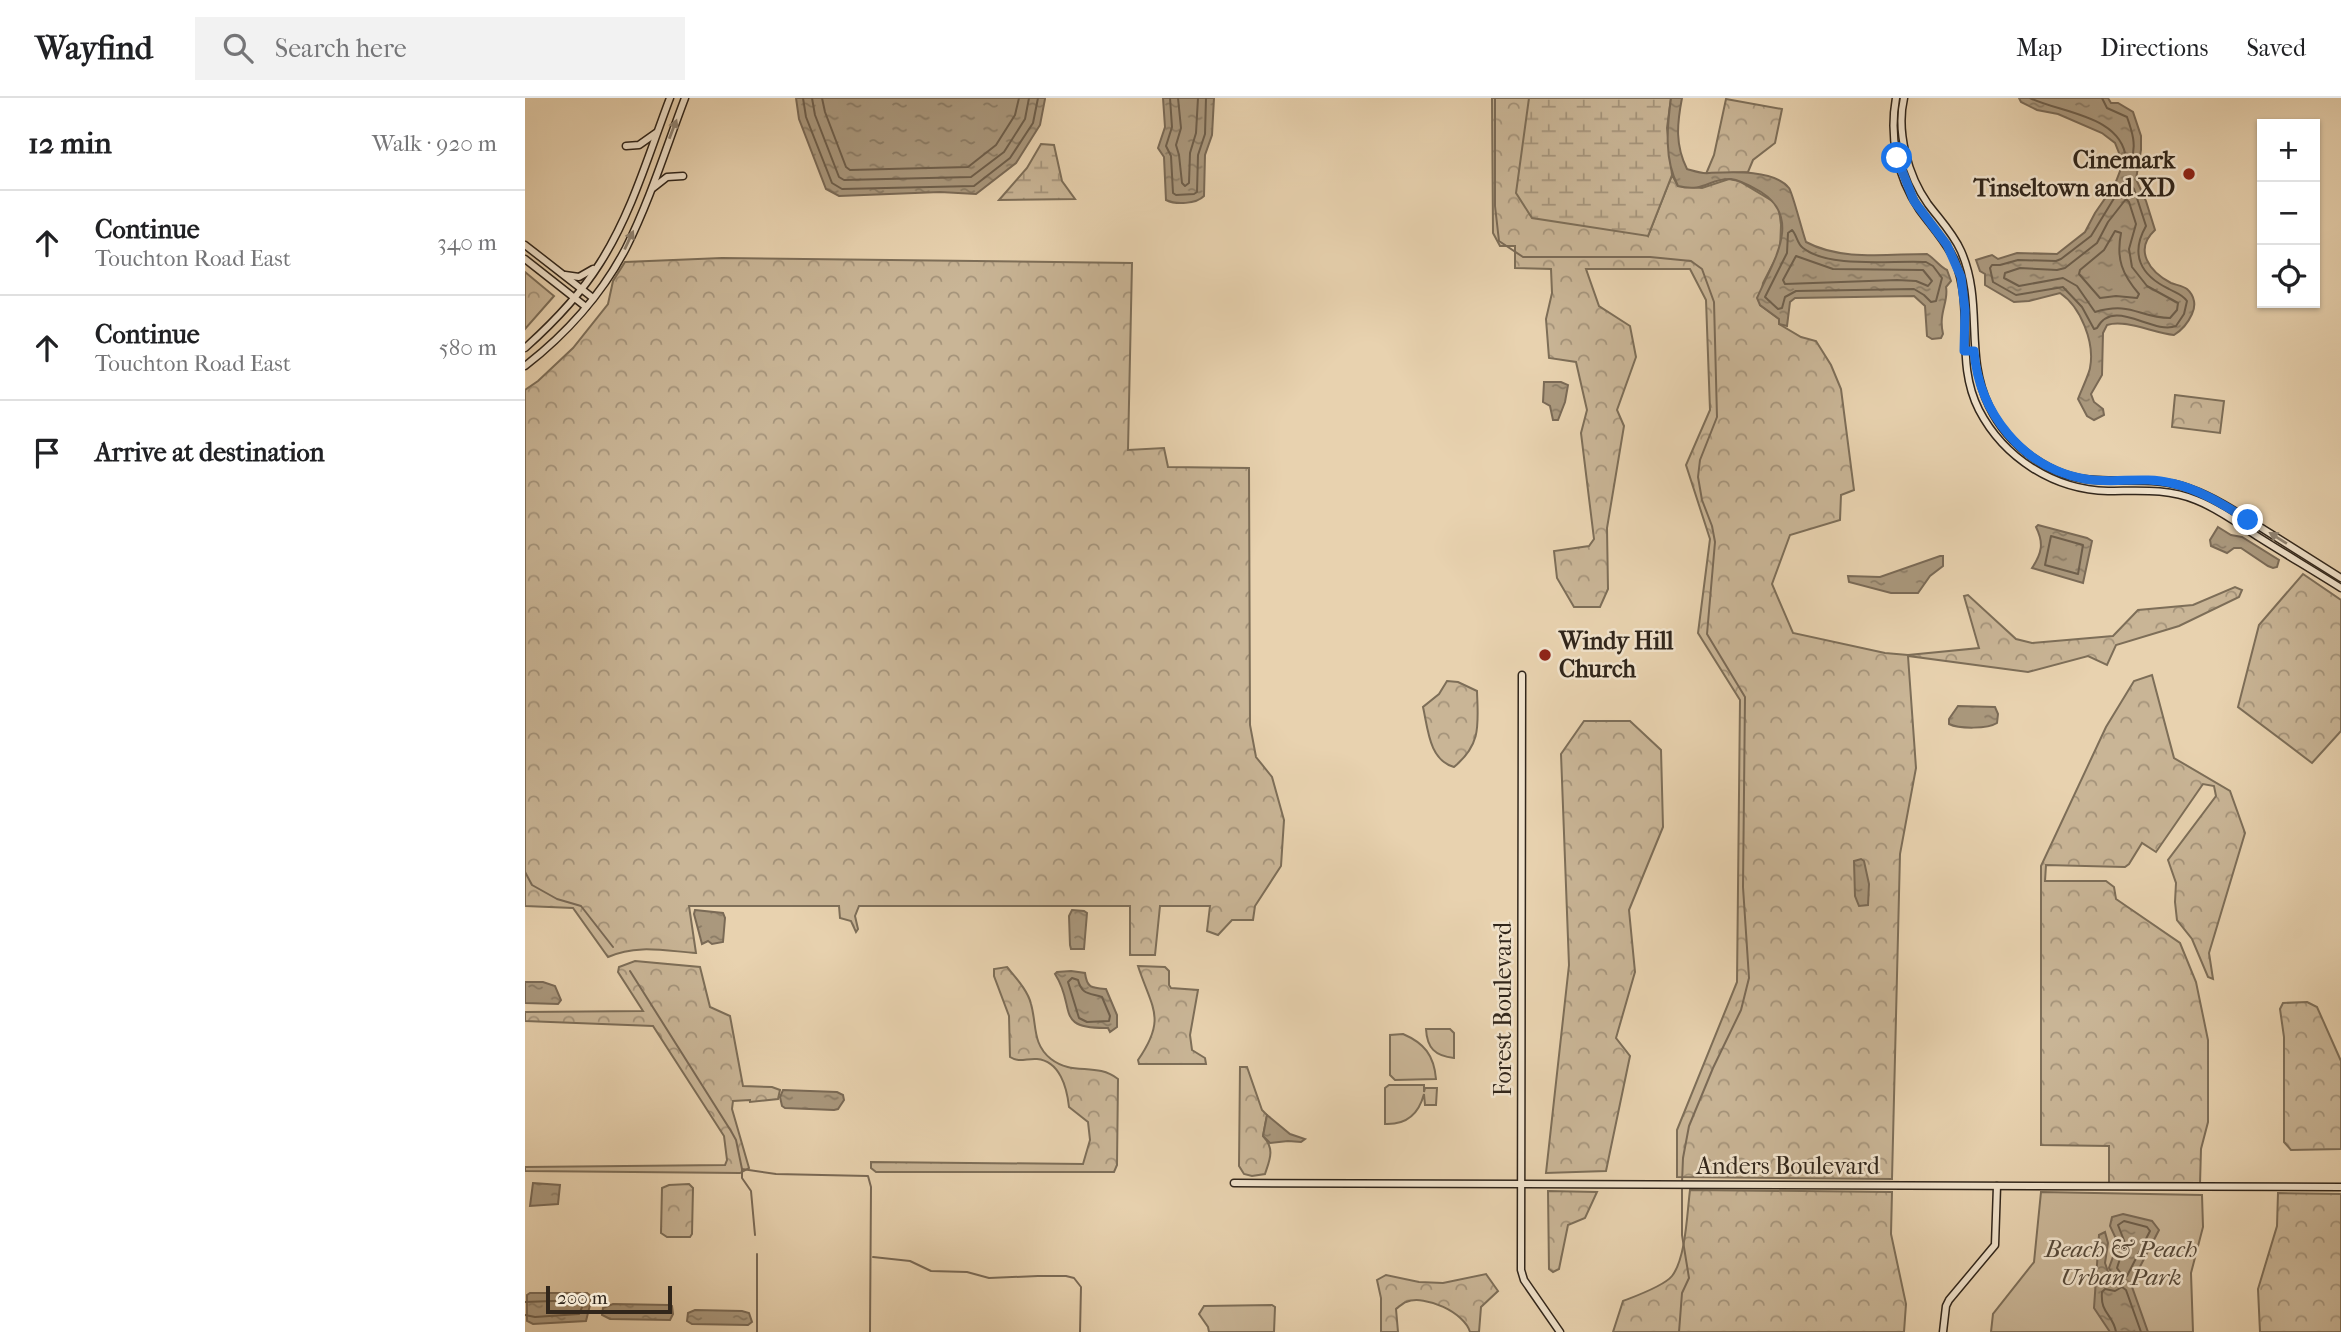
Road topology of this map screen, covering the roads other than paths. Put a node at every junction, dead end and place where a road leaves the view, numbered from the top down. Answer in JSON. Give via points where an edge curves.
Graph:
{"nodes":[{"id":1,"x":670,"y":98,"type":"edge"},
{"id":2,"x":685,"y":98,"type":"edge"},
{"id":3,"x":1896,"y":98,"type":"edge"},
{"id":4,"x":1903,"y":98,"type":"edge"},
{"id":5,"x":658,"y":131,"type":"junction"},
{"id":6,"x":626,"y":146,"type":"dead end"},
{"id":7,"x":1896,"y":154,"type":"junction"},
{"id":8,"x":1907,"y":158,"type":"junction"},
{"id":9,"x":1899,"y":164,"type":"junction"},
{"id":10,"x":683,"y":176,"type":"dead end"},
{"id":11,"x":650,"y":192,"type":"junction"},
{"id":12,"x":1945,"y":225,"type":"junction"},
{"id":13,"x":1938,"y":232,"type":"junction"},
{"id":14,"x":525,"y":245,"type":"edge"},
{"id":15,"x":525,"y":259,"type":"edge"},
{"id":16,"x":600,"y":264,"type":"junction"},
{"id":17,"x":561,"y":274,"type":"junction"},
{"id":18,"x":582,"y":289,"type":"junction"},
{"id":19,"x":575,"y":298,"type":"junction"},
{"id":20,"x":593,"y":298,"type":"junction"},
{"id":21,"x":586,"y":307,"type":"junction"},
{"id":22,"x":525,"y":348,"type":"edge"},
{"id":23,"x":1964,"y":351,"type":"junction"},
{"id":24,"x":1974,"y":351,"type":"junction"},
{"id":25,"x":525,"y":366,"type":"edge"},
{"id":26,"x":2024,"y":450,"type":"junction"},
{"id":27,"x":2031,"y":456,"type":"junction"},
{"id":28,"x":2018,"y":458,"type":"junction"},
{"id":29,"x":2025,"y":463,"type":"junction"},
{"id":30,"x":2299,"y":552,"type":"junction"},
{"id":31,"x":2295,"y":559,"type":"junction"},
{"id":32,"x":2341,"y":578,"type":"edge"},
{"id":33,"x":2341,"y":587,"type":"edge"},
{"id":34,"x":1522,"y":675,"type":"dead end"},
{"id":35,"x":1234,"y":1183,"type":"dead end"},
{"id":36,"x":1522,"y":1185,"type":"junction"},
{"id":37,"x":1997,"y":1186,"type":"junction"},
{"id":38,"x":2341,"y":1187,"type":"edge"},
{"id":39,"x":1560,"y":1332,"type":"edge"},
{"id":40,"x":1943,"y":1332,"type":"edge"}],
"edges":[{"from":1,"to":5,"type":"street"},
{"from":11,"to":2,"type":"street","one_way":true},
{"from":3,"to":7,"type":"street"},
{"from":4,"to":8,"type":"street"},
{"from":5,"to":6,"type":"street","via":[[639,145]]},
{"from":5,"to":16,"type":"street","via":[[628,210]]},
{"from":7,"to":8,"type":"street"},
{"from":7,"to":9,"type":"street"},
{"from":8,"to":9,"type":"street"},
{"from":8,"to":12,"type":"street","via":[[1919,189]]},
{"from":9,"to":13,"type":"street","via":[[1914,201]]},
{"from":10,"to":11,"type":"street","via":[[667,177]]},
{"from":20,"to":11,"type":"street","one_way":true,"via":[[625,249]]},
{"from":12,"to":13,"type":"street"},
{"from":12,"to":24,"type":"street","via":[[1971,278]]},
{"from":13,"to":23,"type":"street","via":[[1963,288]]},
{"from":14,"to":17,"type":"street"},
{"from":15,"to":19,"type":"street"},
{"from":16,"to":17,"type":"street","via":[[579,277]]},
{"from":16,"to":18,"type":"street"},
{"from":17,"to":18,"type":"street"},
{"from":18,"to":19,"type":"street"},
{"from":18,"to":20,"type":"street"},
{"from":19,"to":21,"type":"street"},
{"from":19,"to":22,"type":"street"},
{"from":20,"to":21,"type":"street"},
{"from":21,"to":25,"type":"street"},
{"from":23,"to":24,"type":"street"},
{"from":23,"to":28,"type":"street","via":[[1979,409]]},
{"from":24,"to":26,"type":"street","via":[[1990,409]]},
{"from":26,"to":27,"type":"street"},
{"from":26,"to":28,"type":"street"},
{"from":27,"to":29,"type":"street"},
{"from":30,"to":27,"type":"street","one_way":true,"via":[[2191,489],[2158,481],[2086,479]]},
{"from":28,"to":29,"type":"street"},
{"from":29,"to":31,"type":"street","via":[[2084,488],[2157,491],[2198,501]]},
{"from":30,"to":31,"type":"street"},
{"from":30,"to":32,"type":"street"},
{"from":31,"to":33,"type":"street"},
{"from":34,"to":36,"type":"street","name":"Forest Boulevard"},
{"from":35,"to":36,"type":"street","name":"Anders Boulevard"},
{"from":36,"to":37,"type":"street","name":"Anders Boulevard"},
{"from":36,"to":39,"type":"street","name":"Forest Boulevard","via":[[1522,1275]]},
{"from":37,"to":38,"type":"street","name":"Anders Boulevard"},
{"from":37,"to":40,"type":"street","via":[[1995,1245],[1949,1300]]}]}
